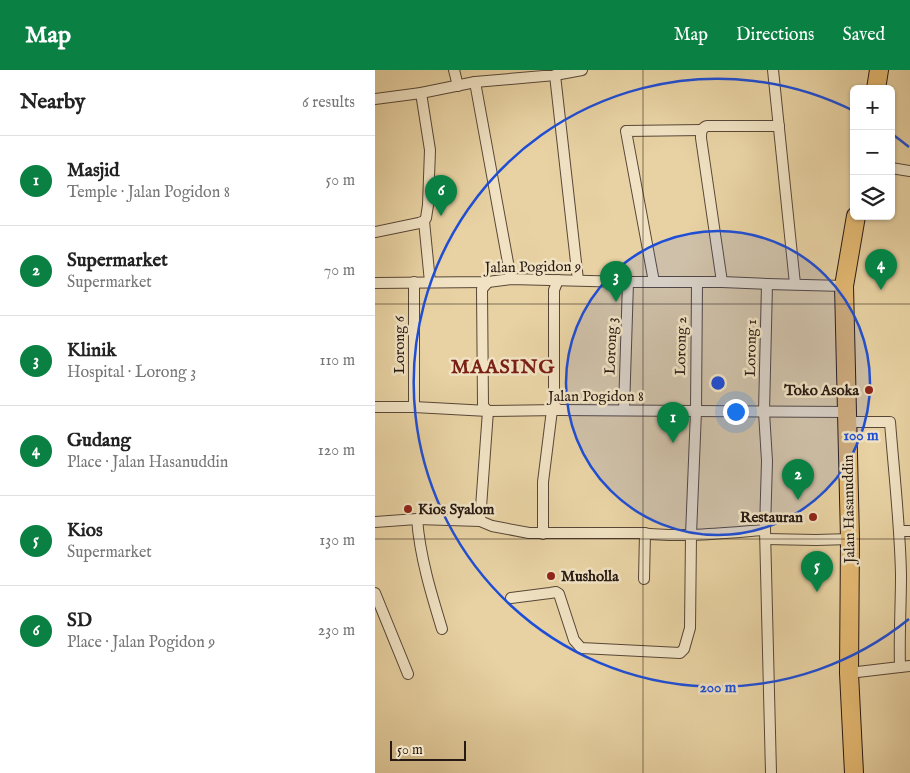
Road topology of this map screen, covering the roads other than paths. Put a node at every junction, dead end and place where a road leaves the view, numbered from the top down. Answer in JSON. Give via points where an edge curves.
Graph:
{"nodes":[{"id":1,"x":454,"y":70,"type":"edge"},
{"id":2,"x":582,"y":70,"type":"edge"},
{"id":3,"x":773,"y":70,"type":"edge"},
{"id":4,"x":879,"y":70,"type":"edge"},
{"id":5,"x":555,"y":75,"type":"junction"},
{"id":6,"x":475,"y":82,"type":"junction"},
{"id":7,"x":877,"y":85,"type":"edge"},
{"id":8,"x":458,"y":86,"type":"junction"},
{"id":9,"x":421,"y":93,"type":"junction"},
{"id":10,"x":375,"y":99,"type":"edge"},
{"id":11,"x":779,"y":126,"type":"junction"},
{"id":12,"x":702,"y":130,"type":"junction"},
{"id":13,"x":895,"y":169,"type":"edge"},
{"id":14,"x":910,"y":171,"type":"edge"},
{"id":15,"x":855,"y":220,"type":"edge"},
{"id":16,"x":424,"y":221,"type":"junction"},
{"id":17,"x":375,"y":232,"type":"edge"},
{"id":18,"x":511,"y":279,"type":"junction"},
{"id":19,"x":558,"y":280,"type":"junction"},
{"id":20,"x":578,"y":280,"type":"junction"},
{"id":21,"x":414,"y":282,"type":"junction"},
{"id":22,"x":430,"y":282,"type":"junction"},
{"id":23,"x":488,"y":282,"type":"junction"},
{"id":24,"x":628,"y":282,"type":"junction"},
{"id":25,"x":653,"y":282,"type":"junction"},
{"id":26,"x":697,"y":282,"type":"junction"},
{"id":27,"x":722,"y":282,"type":"junction"},
{"id":28,"x":375,"y":283,"type":"edge"},
{"id":29,"x":767,"y":284,"type":"junction"},
{"id":30,"x":795,"y":284,"type":"junction"},
{"id":31,"x":844,"y":286,"type":"junction"},
{"id":32,"x":375,"y":407,"type":"edge"},
{"id":33,"x":414,"y":407,"type":"junction"},
{"id":34,"x":556,"y":410,"type":"junction"},
{"id":35,"x":625,"y":410,"type":"junction"},
{"id":36,"x":488,"y":411,"type":"junction"},
{"id":37,"x":696,"y":411,"type":"junction"},
{"id":38,"x":764,"y":412,"type":"junction"},
{"id":39,"x":848,"y":417,"type":"junction"},
{"id":40,"x":417,"y":519,"type":"junction"},
{"id":41,"x":480,"y":521,"type":"junction"},
{"id":42,"x":375,"y":522,"type":"edge"},
{"id":43,"x":899,"y":531,"type":"junction"},
{"id":44,"x":910,"y":531,"type":"edge"},
{"id":45,"x":645,"y":533,"type":"junction"},
{"id":46,"x":543,"y":534,"type":"junction"},
{"id":47,"x":765,"y":534,"type":"junction"},
{"id":48,"x":691,"y":535,"type":"junction"},
{"id":49,"x":850,"y":539,"type":"junction"},
{"id":50,"x":644,"y":579,"type":"dead end"},
{"id":51,"x":375,"y":594,"type":"edge"},
{"id":52,"x":511,"y":598,"type":"dead end"},
{"id":53,"x":379,"y":615,"type":"edge"},
{"id":54,"x":441,"y":629,"type":"dead end"},
{"id":55,"x":905,"y":666,"type":"edge"},
{"id":56,"x":849,"y":673,"type":"junction"},
{"id":57,"x":408,"y":674,"type":"dead end"},
{"id":58,"x":771,"y":773,"type":"edge"},
{"id":59,"x":854,"y":773,"type":"edge"}],
"edges":[{"from":1,"to":8,"type":"street"},
{"from":2,"to":5,"type":"street"},
{"from":3,"to":11,"type":"street"},
{"from":4,"to":7,"type":"highway"},
{"from":5,"to":6,"type":"street"},
{"from":5,"to":20,"type":"street"},
{"from":6,"to":8,"type":"street"},
{"from":6,"to":18,"type":"street"},
{"from":8,"to":9,"type":"street"},
{"from":9,"to":10,"type":"street"},
{"from":9,"to":16,"type":"street","via":[[430,150],[428,205]]},
{"from":11,"to":12,"type":"street","via":[[707,126]]},
{"from":11,"to":30,"type":"street"},
{"from":12,"to":25,"type":"street","via":[[626,131]]},
{"from":12,"to":27,"type":"street"},
{"from":13,"to":14,"type":"street"},
{"from":15,"to":31,"type":"highway","name":"Jalan Hasanuddin"},
{"from":16,"to":17,"type":"street"},
{"from":16,"to":22,"type":"street"},
{"from":18,"to":19,"type":"street","name":"Jalan Pogidon 9"},
{"from":18,"to":23,"type":"street","name":"Jalan Pogidon 9"},
{"from":19,"to":20,"type":"street","name":"Jalan Pogidon 9"},
{"from":19,"to":34,"type":"street","via":[[554,290]]},
{"from":20,"to":24,"type":"street","name":"Jalan Pogidon 9"},
{"from":21,"to":22,"type":"street","name":"Jalan Pogidon 9"},
{"from":21,"to":28,"type":"street","name":"Jalan Pogidon 9"},
{"from":21,"to":33,"type":"street","name":"Lorong 6"},
{"from":22,"to":23,"type":"street","name":"Jalan Pogidon 9"},
{"from":23,"to":36,"type":"street","via":[[482,289],[483,406]]},
{"from":24,"to":25,"type":"street","name":"Jalan Pogidon 9"},
{"from":24,"to":35,"type":"street","name":"Lorong 3"},
{"from":25,"to":26,"type":"street","name":"Jalan Pogidon 9"},
{"from":26,"to":27,"type":"street","name":"Jalan Pogidon 9"},
{"from":26,"to":37,"type":"street","name":"Lorong 2"},
{"from":27,"to":29,"type":"street","name":"Jalan Pogidon 9"},
{"from":29,"to":30,"type":"street","name":"Jalan Pogidon 9"},
{"from":29,"to":38,"type":"street","name":"Lorong 1"},
{"from":30,"to":31,"type":"street","name":"Jalan Pogidon 9"},
{"from":31,"to":39,"type":"highway","name":"Jalan Hasanuddin"},
{"from":32,"to":33,"type":"street","name":"Jalan Pogidon 8"},
{"from":33,"to":36,"type":"street","name":"Jalan Pogidon 8"},
{"from":34,"to":35,"type":"street","name":"Jalan Pogidon 8"},
{"from":34,"to":36,"type":"street","name":"Jalan Pogidon 8"},
{"from":34,"to":46,"type":"street","via":[[543,482]]},
{"from":35,"to":37,"type":"street","name":"Jalan Pogidon 8"},
{"from":36,"to":41,"type":"street"},
{"from":37,"to":38,"type":"street","name":"Jalan Pogidon 8"},
{"from":37,"to":48,"type":"street","name":"Lorong 2"},
{"from":38,"to":39,"type":"street","name":"Jalan Pogidon 8"},
{"from":38,"to":47,"type":"street","name":"Lorong 1","via":[[767,462]]},
{"from":39,"to":43,"type":"street","name":"Jalan Pogidon 8","via":[[890,422]]},
{"from":39,"to":49,"type":"highway","name":"Jalan Hasanuddin"},
{"from":40,"to":41,"type":"street"},
{"from":40,"to":42,"type":"street"},
{"from":40,"to":54,"type":"street","via":[[421,554]]},
{"from":41,"to":46,"type":"street"},
{"from":43,"to":44,"type":"street"},
{"from":43,"to":55,"type":"street","via":[[899,628]]},
{"from":45,"to":46,"type":"street"},
{"from":45,"to":48,"type":"street"},
{"from":45,"to":50,"type":"street"},
{"from":47,"to":48,"type":"street"},
{"from":47,"to":49,"type":"street","via":[[816,540]]},
{"from":47,"to":58,"type":"street","name":"Lorong 1"},
{"from":48,"to":52,"type":"street","name":"Lorong 2","via":[[690,628],[681,653],[581,648],[574,640],[557,592]]},
{"from":49,"to":56,"type":"highway","name":"Jalan Hasanuddin"},
{"from":51,"to":53,"type":"street"},
{"from":53,"to":57,"type":"street"},
{"from":55,"to":56,"type":"street"},
{"from":56,"to":59,"type":"highway","name":"Jalan Hasanuddin"}]}
